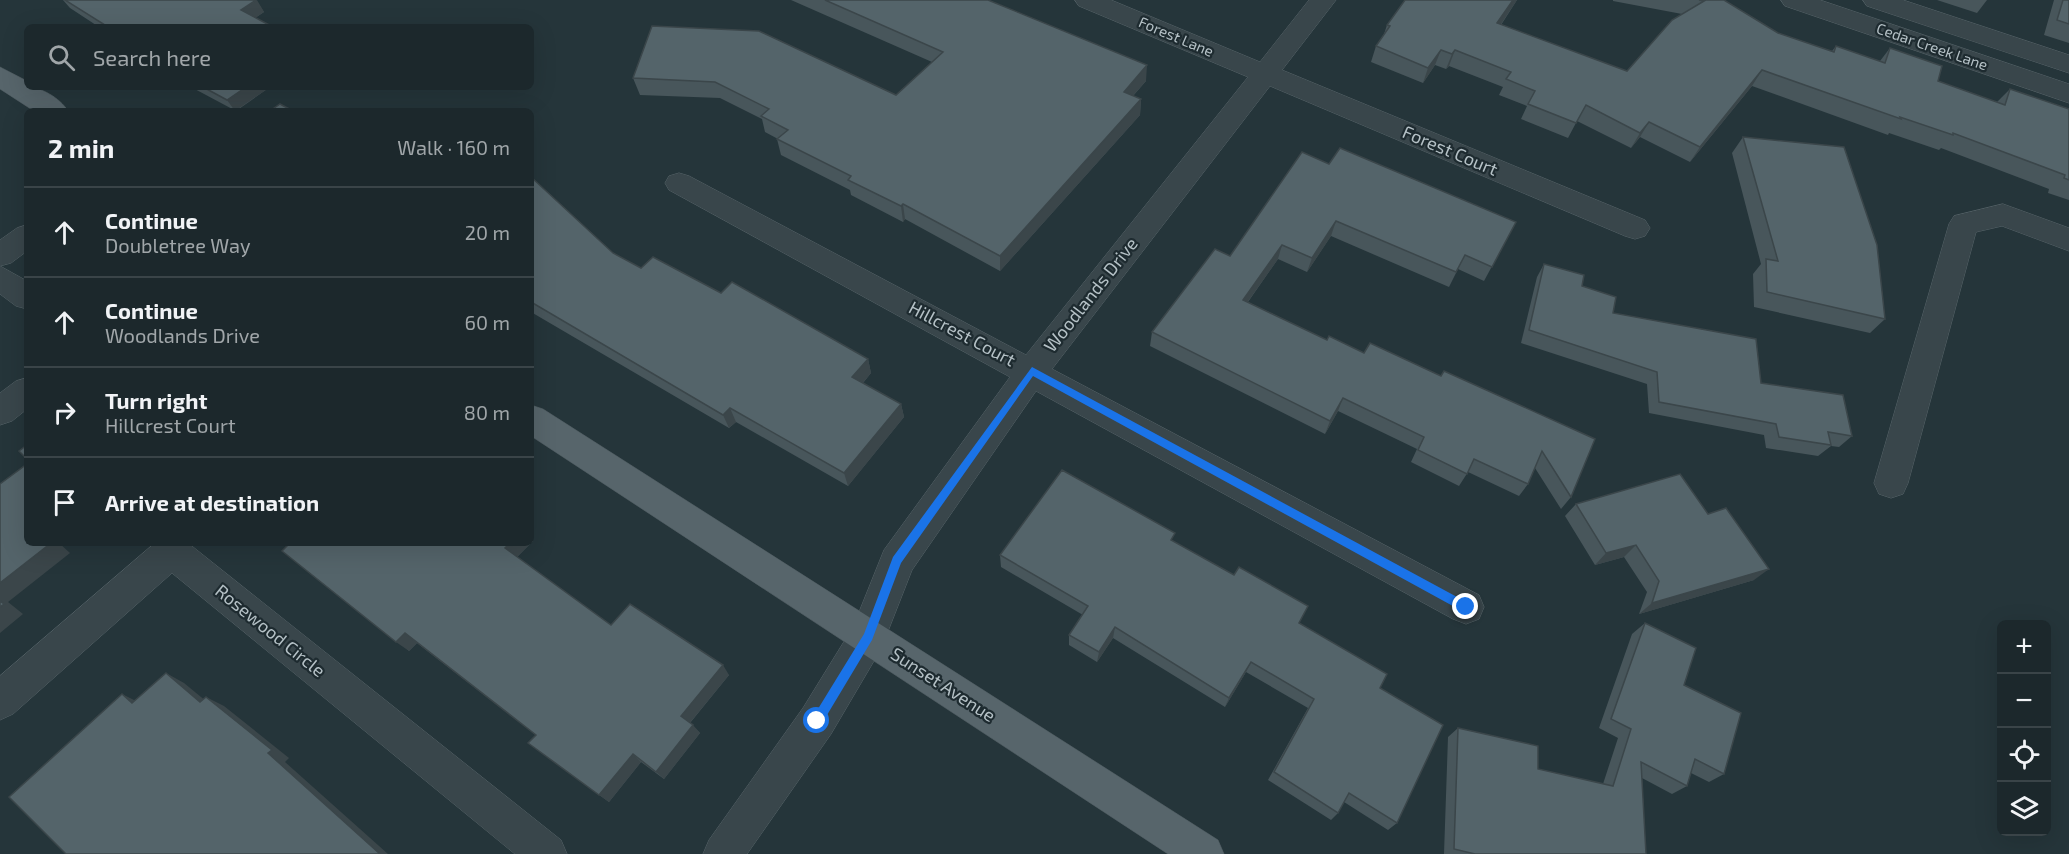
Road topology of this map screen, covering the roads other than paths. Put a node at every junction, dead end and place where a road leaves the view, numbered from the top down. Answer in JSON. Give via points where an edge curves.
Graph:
{"nodes":[{"id":1,"x":1088,"y":0,"type":"edge"},
{"id":2,"x":1323,"y":0,"type":"edge"},
{"id":3,"x":1794,"y":0,"type":"edge"},
{"id":4,"x":1876,"y":0,"type":"edge"},
{"id":5,"x":2069,"y":64,"type":"edge"},
{"id":6,"x":1265,"y":74,"type":"junction"},
{"id":7,"x":0,"y":76,"type":"edge"},
{"id":8,"x":2069,"y":94,"type":"edge"},
{"id":9,"x":49,"y":108,"type":"edge"},
{"id":10,"x":679,"y":183,"type":"dead end"},
{"id":11,"x":1635,"y":228,"type":"dead end"},
{"id":12,"x":24,"y":238,"type":"edge"},
{"id":13,"x":2069,"y":240,"type":"edge"},
{"id":14,"x":0,"y":255,"type":"edge"},
{"id":15,"x":0,"y":278,"type":"edge"},
{"id":16,"x":24,"y":295,"type":"edge"},
{"id":17,"x":1032,"y":371,"type":"junction"},
{"id":18,"x":24,"y":393,"type":"edge"},
{"id":19,"x":0,"y":411,"type":"edge"},
{"id":20,"x":534,"y":421,"type":"edge"},
{"id":21,"x":1890,"y":483,"type":"dead end"},
{"id":22,"x":1466,"y":607,"type":"dead end"},
{"id":23,"x":868,"y":637,"type":"junction"},
{"id":24,"x":0,"y":701,"type":"edge"},
{"id":25,"x":547,"y":854,"type":"edge"},
{"id":26,"x":723,"y":854,"type":"edge"},
{"id":27,"x":1204,"y":854,"type":"edge"}],
"edges":[{"from":1,"to":6,"type":"street","name":"Forest Lane"},
{"from":2,"to":6,"type":"street","name":"Woodlands Drive"},
{"from":3,"to":8,"type":"street","name":"Cedar Creek Lane"},
{"from":4,"to":5,"type":"street","name":"Cedar Creek Lane"},
{"from":6,"to":11,"type":"street","name":"Forest Court"},
{"from":6,"to":17,"type":"street","name":"Woodlands Drive"},
{"from":7,"to":9,"type":"main road"},
{"from":10,"to":17,"type":"street","name":"Hillcrest Court"},
{"from":12,"to":14,"type":"street"},
{"from":13,"to":21,"type":"street","via":[[2003,215],[1964,225]]},
{"from":15,"to":16,"type":"street"},
{"from":17,"to":22,"type":"street","name":"Hillcrest Court"},
{"from":17,"to":23,"type":"street","name":"Woodlands Drive","via":[[897,561]]},
{"from":18,"to":19,"type":"street"},
{"from":20,"to":23,"type":"main road","name":"Sunset Avenue"},
{"from":23,"to":26,"type":"street","name":"Woodlands Drive","via":[[817,721]]},
{"from":23,"to":27,"type":"main road","name":"Sunset Avenue"},
{"from":24,"to":25,"type":"street","name":"Rosewood Circle","via":[[171,551]]}]}
